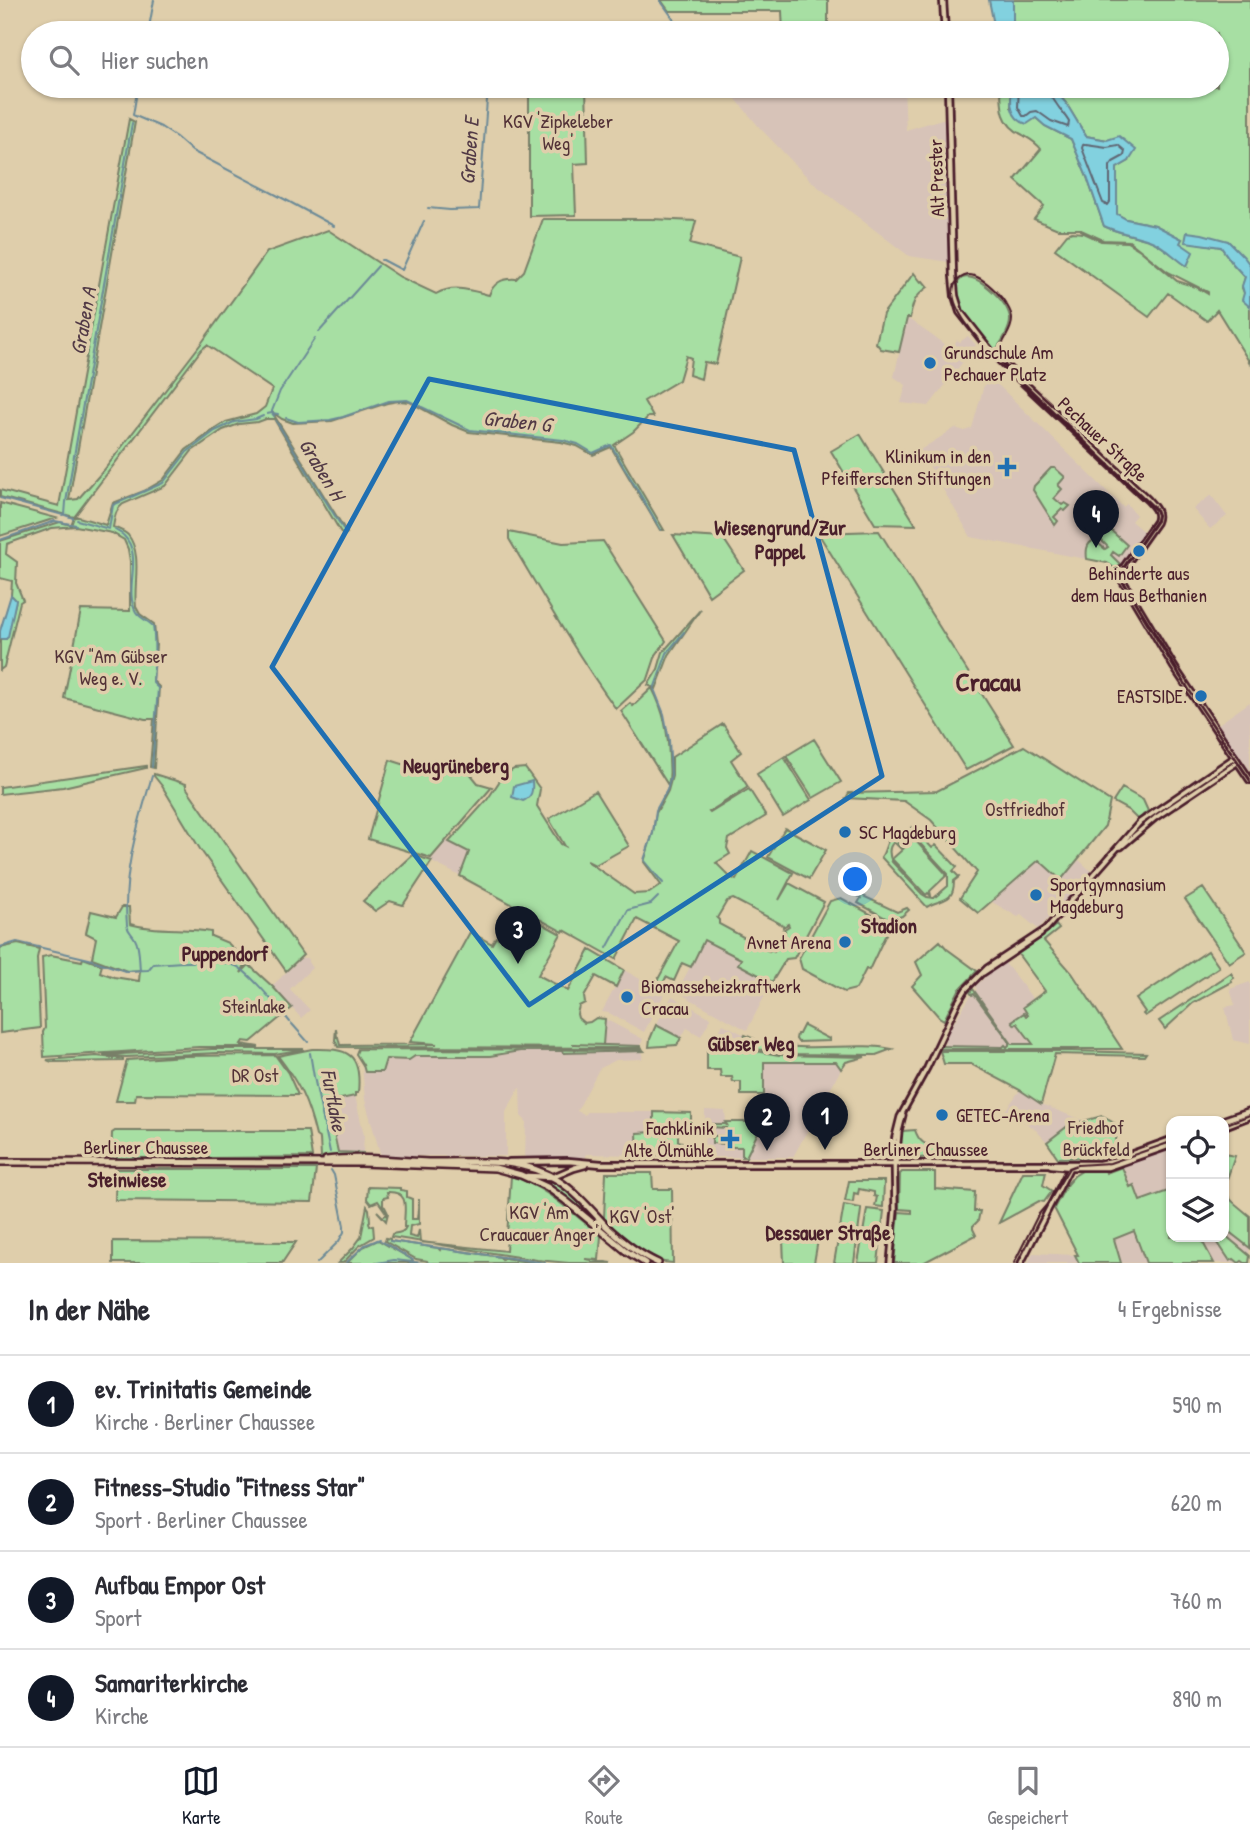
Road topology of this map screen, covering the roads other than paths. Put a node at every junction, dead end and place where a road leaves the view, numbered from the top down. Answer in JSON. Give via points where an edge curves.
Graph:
{"nodes":[{"id":1,"x":943,"y":0,"type":"edge"},
{"id":2,"x":944,"y":21,"type":"edge"},
{"id":3,"x":948,"y":98,"type":"edge"},
{"id":4,"x":954,"y":286,"type":"joint"},
{"id":5,"x":1236,"y":760,"type":"junction"},
{"id":6,"x":1250,"y":780,"type":"edge"},
{"id":7,"x":1250,"y":1111,"type":"edge"},
{"id":8,"x":1250,"y":1116,"type":"edge"},
{"id":9,"x":1229,"y":1121,"type":"edge"},
{"id":10,"x":1229,"y":1122,"type":"edge"},
{"id":11,"x":1166,"y":1145,"type":"edge"},
{"id":12,"x":568,"y":1161,"type":"junction"},
{"id":13,"x":0,"y":1162,"type":"edge"},
{"id":14,"x":292,"y":1163,"type":"junction"},
{"id":15,"x":505,"y":1163,"type":"junction"},
{"id":16,"x":592,"y":1163,"type":"junction"},
{"id":17,"x":895,"y":1164,"type":"junction"},
{"id":18,"x":1071,"y":1165,"type":"junction"},
{"id":19,"x":569,"y":1170,"type":"junction"},
{"id":20,"x":526,"y":1177,"type":"junction"},
{"id":21,"x":553,"y":1177,"type":"junction"},
{"id":22,"x":645,"y":1263,"type":"edge"},
{"id":23,"x":659,"y":1263,"type":"edge"},
{"id":24,"x":890,"y":1263,"type":"edge"},
{"id":25,"x":1021,"y":1263,"type":"edge"}],
"edges":[{"from":1,"to":2,"type":"main road"},
{"from":3,"to":4,"type":"main road","name":"Alt Prester"},
{"from":4,"to":5,"type":"main road","name":"Pechauer Straße","via":[[961,315],[994,356],[1156,511],[1154,525],[1121,576]]},
{"from":5,"to":6,"type":"main road"},
{"from":5,"to":17,"type":"street","via":[[1152,821],[1109,858],[1046,929],[986,968],[974,981],[957,1004],[906,1108]]},
{"from":7,"to":9,"type":"main road"},
{"from":8,"to":10,"type":"main road"},
{"from":11,"to":18,"type":"main road","name":"Berliner Chaussee","via":[[1122,1160]]},
{"from":12,"to":15,"type":"main road","name":"Berliner Chaussee"},
{"from":12,"to":16,"type":"main road","name":"Berliner Chaussee"},
{"from":12,"to":19,"type":"main road"},
{"from":13,"to":14,"type":"main road","name":"Berliner Chaussee"},
{"from":14,"to":15,"type":"main road","name":"Berliner Chaussee","via":[[339,1159]]},
{"from":14,"to":20,"type":"main road","name":"Berliner Chaussee","via":[[484,1167]]},
{"from":15,"to":21,"type":"main road"},
{"from":16,"to":17,"type":"main road","name":"Berliner Chaussee"},
{"from":16,"to":19,"type":"main road","name":"Berliner Chaussee"},
{"from":17,"to":18,"type":"main road","name":"Berliner Chaussee"},
{"from":17,"to":24,"type":"street"},
{"from":18,"to":25,"type":"street"},
{"from":19,"to":21,"type":"main road","name":"Berliner Chaussee"},
{"from":20,"to":21,"type":"main road","name":"Berliner Chaussee"},
{"from":20,"to":22,"type":"main road","via":[[556,1193]]},
{"from":21,"to":23,"type":"main road","via":[[622,1241]]}]}
